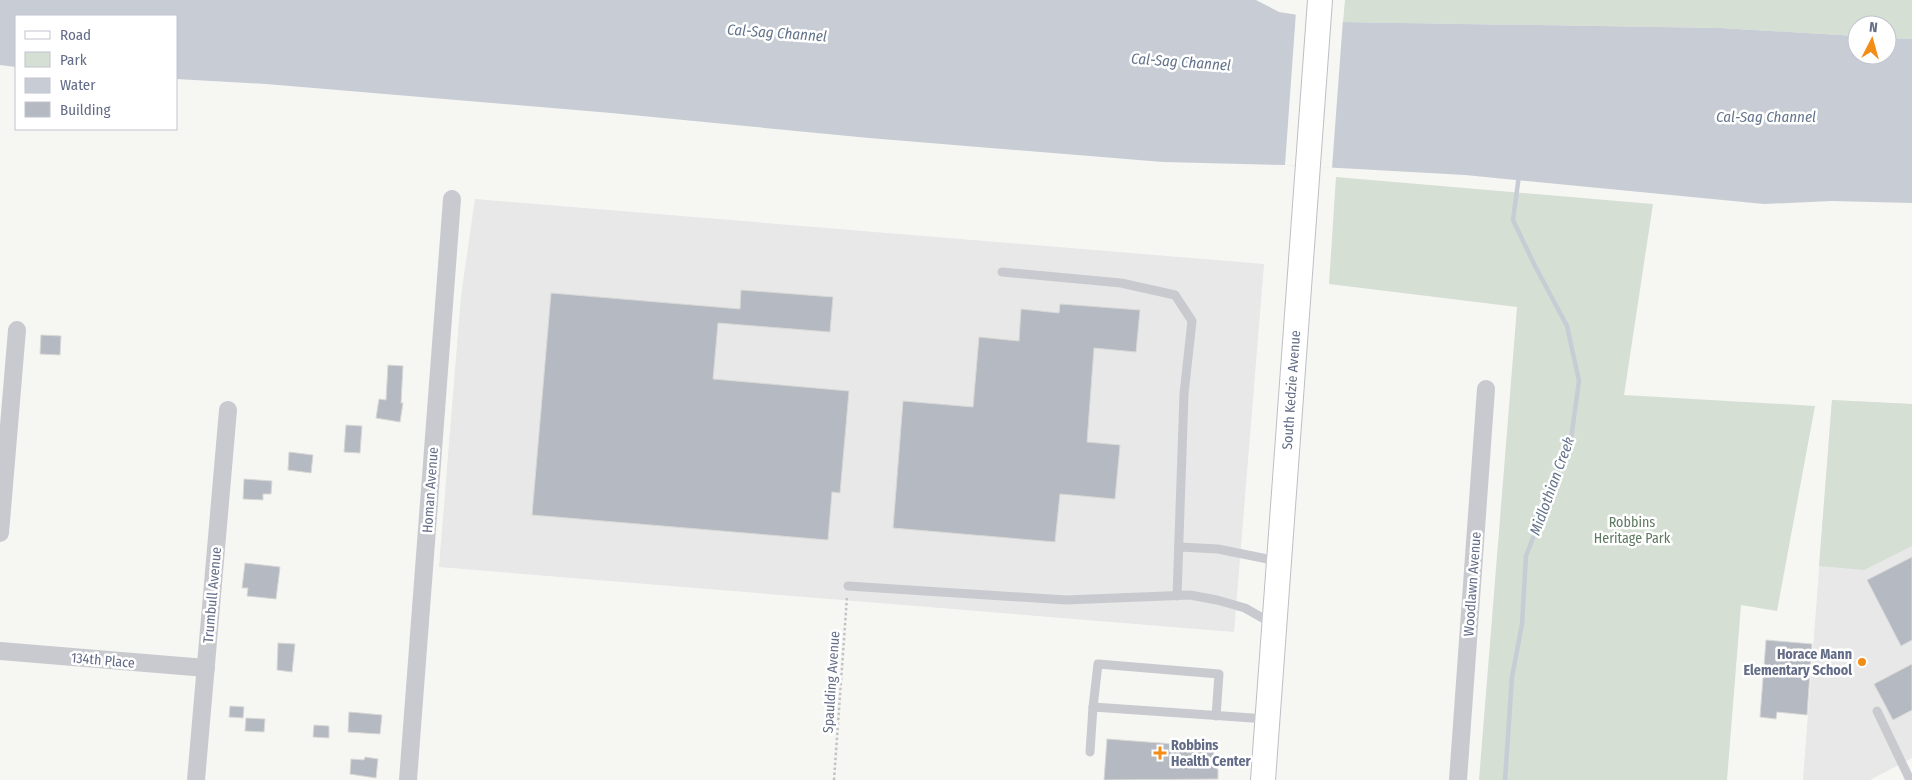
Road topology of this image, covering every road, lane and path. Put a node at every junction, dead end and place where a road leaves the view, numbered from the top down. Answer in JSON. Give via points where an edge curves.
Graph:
{"nodes":[{"id":1,"x":1320,"y":1,"type":"edge"},
{"id":2,"x":452,"y":199,"type":"dead end"},
{"id":3,"x":1002,"y":272,"type":"dead end"},
{"id":4,"x":17,"y":330,"type":"dead end"},
{"id":5,"x":7,"y":368,"type":"edge"},
{"id":6,"x":1486,"y":389,"type":"dead end"},
{"id":7,"x":228,"y":410,"type":"dead end"},
{"id":8,"x":0,"y":533,"type":"edge"},
{"id":9,"x":1179,"y":547,"type":"junction"},
{"id":10,"x":1278,"y":561,"type":"junction"},
{"id":11,"x":848,"y":586,"type":"joint"},
{"id":12,"x":1177,"y":596,"type":"junction"},
{"id":13,"x":1274,"y":624,"type":"junction"},
{"id":14,"x":0,"y":651,"type":"edge"},
{"id":15,"x":206,"y":668,"type":"junction"},
{"id":16,"x":1092,"y":707,"type":"junction"},
{"id":17,"x":1877,"y":711,"type":"dead end"},
{"id":18,"x":1216,"y":716,"type":"junction"},
{"id":19,"x":1267,"y":719,"type":"junction"},
{"id":20,"x":1090,"y":752,"type":"dead end"},
{"id":21,"x":196,"y":780,"type":"edge"},
{"id":22,"x":408,"y":780,"type":"edge"},
{"id":23,"x":834,"y":780,"type":"edge"},
{"id":24,"x":1263,"y":780,"type":"edge"},
{"id":25,"x":1458,"y":780,"type":"edge"},
{"id":26,"x":1910,"y":780,"type":"edge"}],
"edges":[{"from":1,"to":10,"type":"main road","name":"South Kedzie Avenue"},
{"from":2,"to":22,"type":"street","name":"Homan Avenue"},
{"from":3,"to":9,"type":"lane","via":[[1121,283],[1175,294],[1188,314],[1192,321],[1184,394]]},
{"from":4,"to":5,"type":"street"},
{"from":5,"to":8,"type":"street"},
{"from":6,"to":25,"type":"street","name":"Woodlawn Avenue"},
{"from":7,"to":15,"type":"street","name":"Trumbull Avenue"},
{"from":9,"to":10,"type":"lane","via":[[1218,549]]},
{"from":9,"to":12,"type":"lane"},
{"from":10,"to":13,"type":"main road","name":"South Kedzie Avenue"},
{"from":11,"to":12,"type":"lane","via":[[1066,600]]},
{"from":11,"to":23,"type":"path","name":"Spaulding Avenue"},
{"from":12,"to":13,"type":"lane","via":[[1217,600],[1245,608]]},
{"from":13,"to":19,"type":"main road","name":"South Kedzie Avenue"},
{"from":14,"to":15,"type":"street","name":"134th Place"},
{"from":15,"to":21,"type":"street","name":"Trumbull Avenue"},
{"from":16,"to":18,"type":"lane"},
{"from":16,"to":18,"type":"lane","via":[[1098,664],[1219,674]]},
{"from":16,"to":20,"type":"lane"},
{"from":17,"to":26,"type":"lane"},
{"from":18,"to":19,"type":"lane"},
{"from":19,"to":24,"type":"main road","name":"South Kedzie Avenue"}]}
